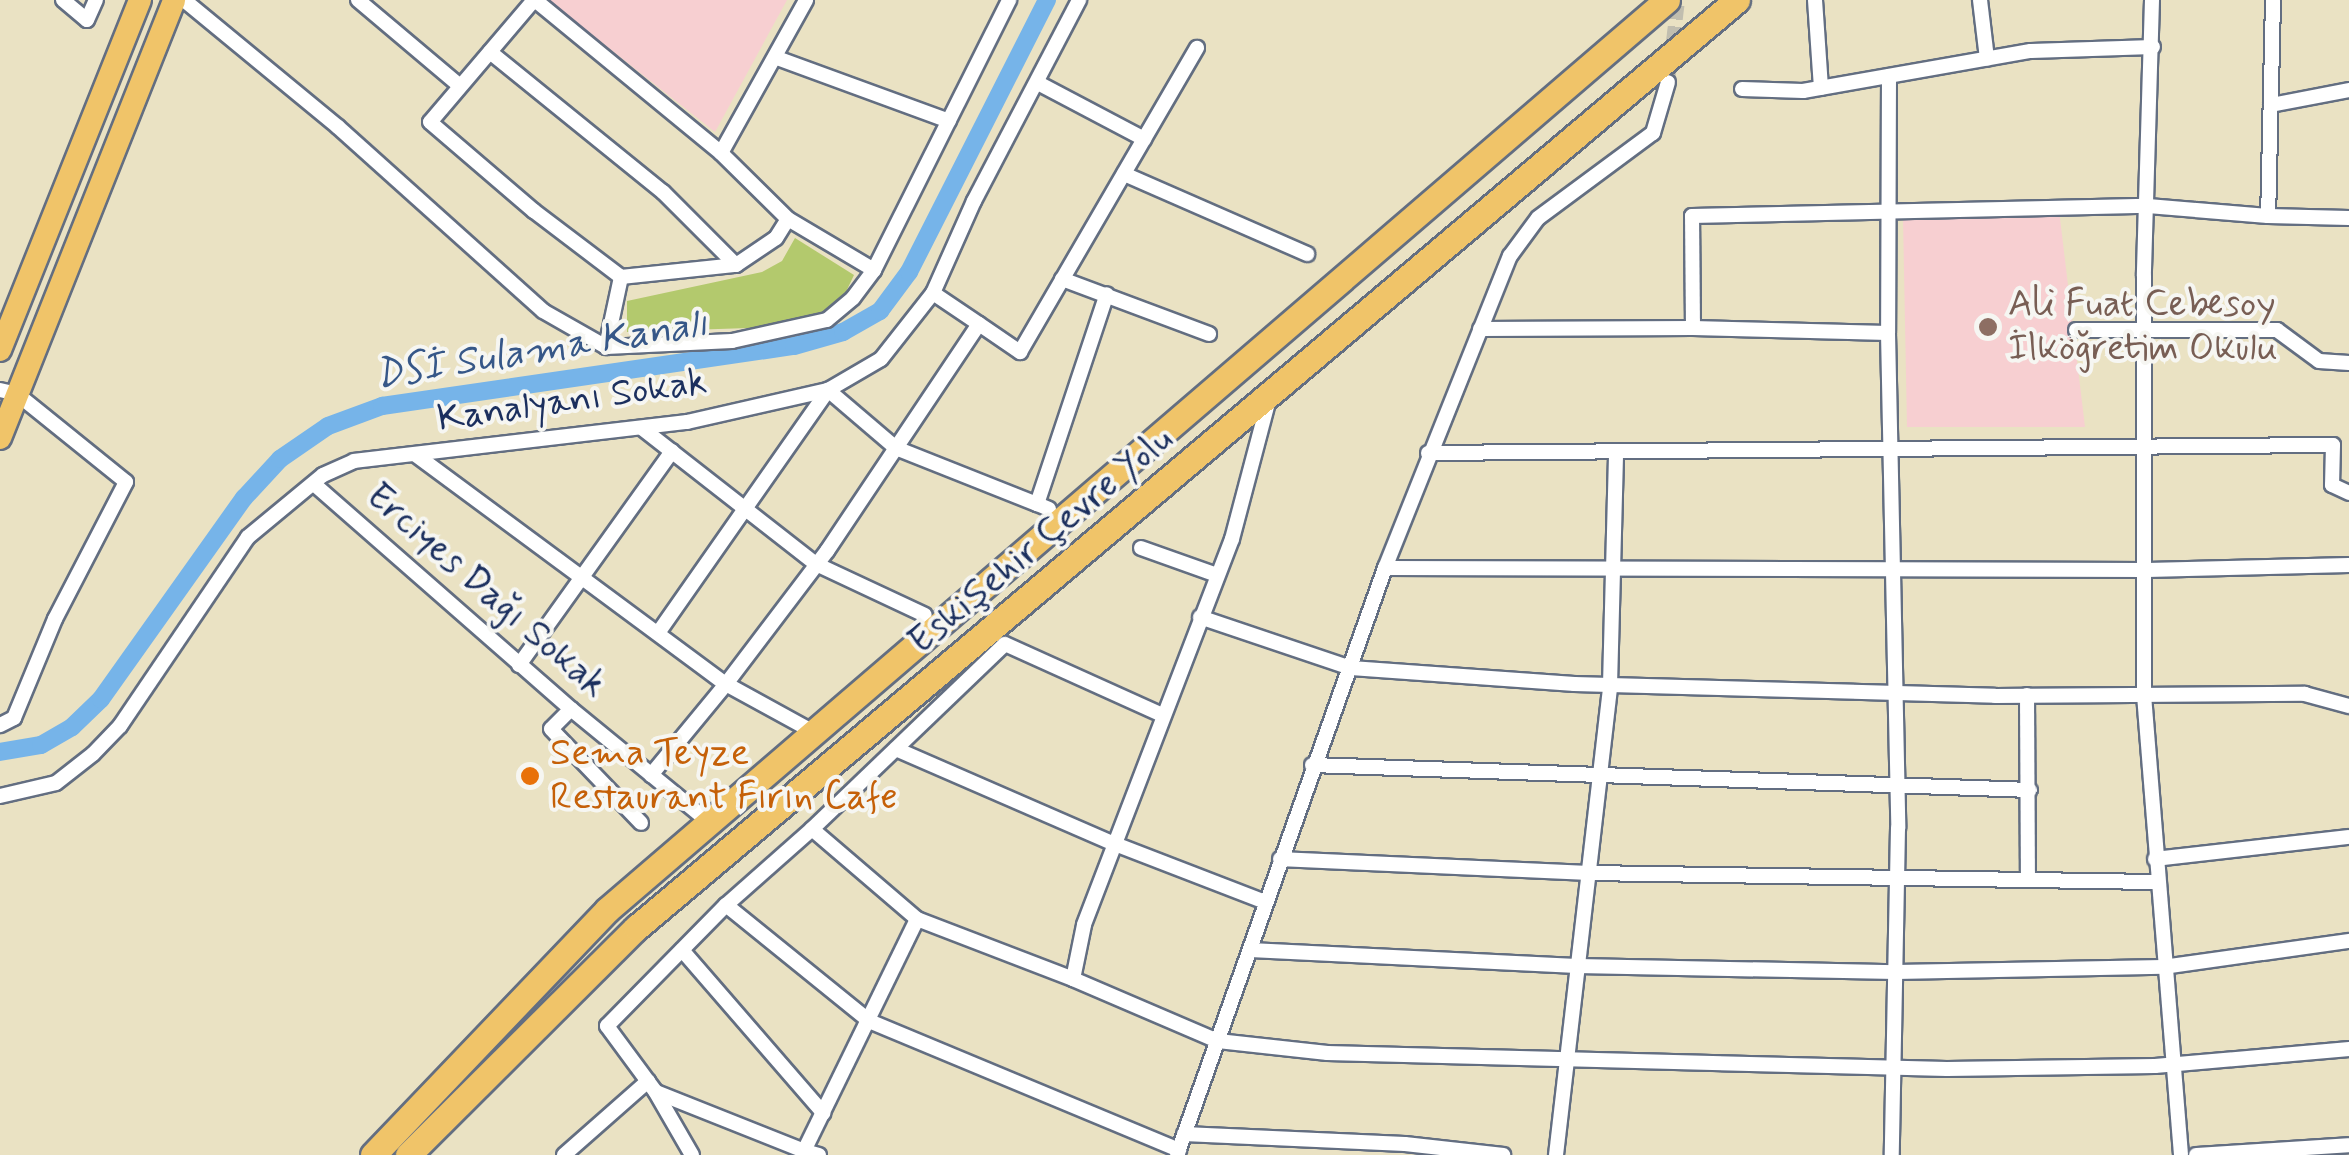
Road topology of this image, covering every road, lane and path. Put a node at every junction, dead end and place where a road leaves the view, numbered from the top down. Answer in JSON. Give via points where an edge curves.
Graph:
{"nodes":[{"id":1,"x":63,"y":0,"type":"edge"},
{"id":2,"x":96,"y":0,"type":"edge"},
{"id":3,"x":140,"y":0,"type":"edge"},
{"id":4,"x":174,"y":0,"type":"edge"},
{"id":5,"x":184,"y":0,"type":"edge"},
{"id":6,"x":358,"y":0,"type":"edge"},
{"id":7,"x":534,"y":0,"type":"edge"},
{"id":8,"x":806,"y":0,"type":"edge"},
{"id":9,"x":1009,"y":0,"type":"edge"},
{"id":10,"x":1079,"y":0,"type":"edge"},
{"id":11,"x":1737,"y":0,"type":"edge"},
{"id":12,"x":1815,"y":0,"type":"edge"},
{"id":13,"x":1980,"y":0,"type":"edge"},
{"id":14,"x":2152,"y":0,"type":"edge"},
{"id":15,"x":2273,"y":0,"type":"edge"},
{"id":16,"x":1658,"y":3,"type":"edge"},
{"id":17,"x":2153,"y":47,"type":"junction"},
{"id":18,"x":1197,"y":48,"type":"dead end"},
{"id":19,"x":490,"y":52,"type":"junction"},
{"id":20,"x":776,"y":58,"type":"junction"},
{"id":21,"x":1987,"y":59,"type":"junction"},
{"id":22,"x":1889,"y":76,"type":"junction"},
{"id":23,"x":1668,"y":82,"type":"tunnel mouth"},
{"id":24,"x":459,"y":84,"type":"junction"},
{"id":25,"x":1038,"y":84,"type":"junction"},
{"id":26,"x":1820,"y":88,"type":"junction"},
{"id":27,"x":1742,"y":89,"type":"dead end"},
{"id":28,"x":2349,"y":90,"type":"edge"},
{"id":29,"x":2271,"y":105,"type":"junction"},
{"id":30,"x":949,"y":122,"type":"junction"},
{"id":31,"x":1144,"y":140,"type":"junction"},
{"id":32,"x":720,"y":153,"type":"junction"},
{"id":33,"x":1124,"y":174,"type":"junction"},
{"id":34,"x":2148,"y":206,"type":"junction"},
{"id":35,"x":1889,"y":213,"type":"junction"},
{"id":36,"x":2268,"y":216,"type":"junction"},
{"id":37,"x":2349,"y":218,"type":"edge"},
{"id":38,"x":788,"y":219,"type":"junction"},
{"id":39,"x":1307,"y":254,"type":"dead end"},
{"id":40,"x":736,"y":266,"type":"junction"},
{"id":41,"x":874,"y":270,"type":"junction"},
{"id":42,"x":621,"y":277,"type":"junction"},
{"id":43,"x":1062,"y":279,"type":"junction"},
{"id":44,"x":933,"y":293,"type":"junction"},
{"id":45,"x":1107,"y":294,"type":"junction"},
{"id":46,"x":979,"y":324,"type":"junction"},
{"id":47,"x":1693,"y":328,"type":"junction"},
{"id":48,"x":1480,"y":329,"type":"junction"},
{"id":49,"x":2144,"y":329,"type":"junction"},
{"id":50,"x":2076,"y":330,"type":"dead end"},
{"id":51,"x":1888,"y":333,"type":"junction"},
{"id":52,"x":1209,"y":334,"type":"dead end"},
{"id":53,"x":606,"y":347,"type":"junction"},
{"id":54,"x":0,"y":350,"type":"edge"},
{"id":55,"x":2349,"y":363,"type":"edge"},
{"id":56,"x":828,"y":390,"type":"junction"},
{"id":57,"x":9,"y":392,"type":"edge"},
{"id":58,"x":1269,"y":398,"type":"junction"},
{"id":59,"x":642,"y":429,"type":"junction"},
{"id":60,"x":0,"y":438,"type":"edge"},
{"id":61,"x":2145,"y":446,"type":"junction"},
{"id":62,"x":896,"y":448,"type":"junction"},
{"id":63,"x":1892,"y":448,"type":"junction"},
{"id":64,"x":672,"y":451,"type":"junction"},
{"id":65,"x":1428,"y":453,"type":"junction"},
{"id":66,"x":1616,"y":453,"type":"junction"},
{"id":67,"x":416,"y":455,"type":"junction"},
{"id":68,"x":314,"y":484,"type":"junction"},
{"id":69,"x":2349,"y":494,"type":"edge"},
{"id":70,"x":744,"y":510,"type":"junction"},
{"id":71,"x":1141,"y":548,"type":"dead end"},
{"id":72,"x":816,"y":564,"type":"junction"},
{"id":73,"x":2349,"y":565,"type":"edge"},
{"id":74,"x":1385,"y":568,"type":"junction"},
{"id":75,"x":1894,"y":568,"type":"junction"},
{"id":76,"x":1616,"y":569,"type":"junction"},
{"id":77,"x":2147,"y":570,"type":"junction"},
{"id":78,"x":1217,"y":575,"type":"junction"},
{"id":79,"x":581,"y":580,"type":"junction"},
{"id":80,"x":924,"y":614,"type":"dead end"},
{"id":81,"x":1200,"y":617,"type":"junction"},
{"id":82,"x":658,"y":633,"type":"junction"},
{"id":83,"x":519,"y":664,"type":"junction"},
{"id":84,"x":1351,"y":668,"type":"junction"},
{"id":85,"x":726,"y":684,"type":"junction"},
{"id":86,"x":1610,"y":685,"type":"junction"},
{"id":87,"x":1897,"y":693,"type":"junction"},
{"id":88,"x":2144,"y":695,"type":"junction"},
{"id":89,"x":2027,"y":696,"type":"junction"},
{"id":90,"x":2349,"y":706,"type":"edge"},
{"id":91,"x":571,"y":709,"type":"junction"},
{"id":92,"x":1162,"y":715,"type":"junction"},
{"id":93,"x":0,"y":725,"type":"edge"},
{"id":94,"x":812,"y":731,"type":"junction"},
{"id":95,"x":896,"y":749,"type":"junction"},
{"id":96,"x":1312,"y":765,"type":"junction"},
{"id":97,"x":651,"y":775,"type":"junction"},
{"id":98,"x":1599,"y":778,"type":"junction"},
{"id":99,"x":1898,"y":785,"type":"junction"},
{"id":100,"x":2030,"y":790,"type":"junction"},
{"id":101,"x":0,"y":796,"type":"edge"},
{"id":102,"x":709,"y":822,"type":"junction"},
{"id":103,"x":641,"y":823,"type":"dead end"},
{"id":104,"x":812,"y":829,"type":"junction"},
{"id":105,"x":2349,"y":837,"type":"edge"},
{"id":106,"x":1115,"y":844,"type":"junction"},
{"id":107,"x":1280,"y":859,"type":"junction"},
{"id":108,"x":2155,"y":859,"type":"junction"},
{"id":109,"x":1588,"y":872,"type":"junction"},
{"id":110,"x":1897,"y":879,"type":"junction"},
{"id":111,"x":2028,"y":880,"type":"junction"},
{"id":112,"x":2157,"y":882,"type":"junction"},
{"id":113,"x":1265,"y":902,"type":"junction"},
{"id":114,"x":726,"y":905,"type":"junction"},
{"id":115,"x":916,"y":919,"type":"junction"},
{"id":116,"x":2349,"y":941,"type":"edge"},
{"id":117,"x":682,"y":950,"type":"junction"},
{"id":118,"x":1250,"y":950,"type":"junction"},
{"id":119,"x":1576,"y":966,"type":"junction"},
{"id":120,"x":2163,"y":967,"type":"junction"},
{"id":121,"x":1896,"y":972,"type":"junction"},
{"id":122,"x":1072,"y":979,"type":"junction"},
{"id":123,"x":869,"y":1021,"type":"junction"},
{"id":124,"x":1218,"y":1040,"type":"junction"},
{"id":125,"x":2349,"y":1050,"type":"edge"},
{"id":126,"x":1565,"y":1058,"type":"junction"},
{"id":127,"x":2172,"y":1064,"type":"junction"},
{"id":128,"x":1894,"y":1067,"type":"junction"},
{"id":129,"x":651,"y":1086,"type":"junction"},
{"id":130,"x":823,"y":1114,"type":"junction"},
{"id":131,"x":1184,"y":1134,"type":"junction"},
{"id":132,"x":2349,"y":1145,"type":"edge"},
{"id":133,"x":1178,"y":1152,"type":"edge"},
{"id":134,"x":812,"y":1153,"type":"edge"},
{"id":135,"x":372,"y":1155,"type":"edge"},
{"id":136,"x":408,"y":1155,"type":"edge"},
{"id":137,"x":564,"y":1155,"type":"edge"},
{"id":138,"x":692,"y":1155,"type":"edge"},
{"id":139,"x":1503,"y":1155,"type":"edge"},
{"id":140,"x":1556,"y":1155,"type":"edge"},
{"id":141,"x":1892,"y":1155,"type":"edge"},
{"id":142,"x":2181,"y":1155,"type":"edge"},
{"id":143,"x":2196,"y":1155,"type":"edge"}],
"edges":[{"from":1,"to":2,"type":"street","via":[[86,20]]},
{"from":3,"to":54,"type":"main road"},
{"from":4,"to":57,"type":"main road"},
{"from":5,"to":53,"type":"street","via":[[338,127],[543,312]]},
{"from":6,"to":24,"type":"street"},
{"from":7,"to":19,"type":"street"},
{"from":7,"to":32,"type":"street"},
{"from":8,"to":20,"type":"street"},
{"from":9,"to":30,"type":"street"},
{"from":10,"to":25,"type":"street","name":"Kanalyanı Sokak"},
{"from":11,"to":58,"type":"highway","name":"Eskişehir Çevre Yolu"},
{"from":12,"to":26,"type":"street"},
{"from":13,"to":21,"type":"street"},
{"from":14,"to":17,"type":"street"},
{"from":15,"to":29,"type":"street"},
{"from":16,"to":94,"type":"highway","name":"Eskişehir Çevre Yolu"},
{"from":17,"to":21,"type":"street"},
{"from":17,"to":34,"type":"street"},
{"from":18,"to":31,"type":"street"},
{"from":19,"to":24,"type":"street"},
{"from":19,"to":40,"type":"street","via":[[663,192]]},
{"from":20,"to":30,"type":"street"},
{"from":20,"to":32,"type":"street"},
{"from":21,"to":22,"type":"street"},
{"from":22,"to":26,"type":"street"},
{"from":22,"to":35,"type":"street"},
{"from":23,"to":48,"type":"street","via":[[1654,133],[1538,218],[1510,256]]},
{"from":24,"to":42,"type":"street","via":[[430,122]]},
{"from":25,"to":31,"type":"street"},
{"from":25,"to":44,"type":"street","name":"Kanalyanı Sokak"},
{"from":26,"to":27,"type":"street"},
{"from":28,"to":29,"type":"street"},
{"from":29,"to":36,"type":"street"},
{"from":30,"to":41,"type":"street"},
{"from":31,"to":33,"type":"street"},
{"from":32,"to":38,"type":"street"},
{"from":33,"to":39,"type":"street"},
{"from":33,"to":43,"type":"street"},
{"from":34,"to":35,"type":"street"},
{"from":34,"to":36,"type":"street"},
{"from":34,"to":49,"type":"street"},
{"from":35,"to":47,"type":"street","via":[[1692,216]]},
{"from":35,"to":51,"type":"street"},
{"from":36,"to":37,"type":"street"},
{"from":38,"to":40,"type":"street","via":[[776,238]]},
{"from":38,"to":41,"type":"street"},
{"from":40,"to":42,"type":"street"},
{"from":41,"to":53,"type":"street","via":[[852,298],[812,325],[732,341]]},
{"from":42,"to":53,"type":"street"},
{"from":43,"to":45,"type":"street"},
{"from":43,"to":46,"type":"street","via":[[1020,352]]},
{"from":44,"to":46,"type":"street"},
{"from":44,"to":56,"type":"street","name":"Kanalyanı Sokak","via":[[881,358]]},
{"from":45,"to":52,"type":"street"},
{"from":45,"to":62,"type":"street","via":[[1043,506]]},
{"from":46,"to":62,"type":"street"},
{"from":47,"to":48,"type":"street"},
{"from":47,"to":51,"type":"street"},
{"from":48,"to":65,"type":"street"},
{"from":49,"to":50,"type":"street"},
{"from":49,"to":55,"type":"street","via":[[2277,330],[2319,361]]},
{"from":49,"to":61,"type":"street"},
{"from":51,"to":63,"type":"street"},
{"from":56,"to":59,"type":"street","name":"Kanalyanı Sokak"},
{"from":56,"to":62,"type":"street"},
{"from":56,"to":70,"type":"street"},
{"from":57,"to":60,"type":"main road"},
{"from":57,"to":93,"type":"street","via":[[126,482],[55,619],[14,718]]},
{"from":58,"to":78,"type":"street"},
{"from":58,"to":136,"type":"highway","name":"Eskişehir Çevre Yolu","via":[[636,928]]},
{"from":59,"to":64,"type":"street"},
{"from":59,"to":67,"type":"street","name":"Kanalyanı Sokak"},
{"from":61,"to":63,"type":"street"},
{"from":61,"to":69,"type":"street","via":[[2333,445],[2332,485]]},
{"from":61,"to":77,"type":"street"},
{"from":62,"to":72,"type":"street"},
{"from":63,"to":66,"type":"street"},
{"from":63,"to":75,"type":"street"},
{"from":64,"to":70,"type":"street"},
{"from":64,"to":79,"type":"street"},
{"from":65,"to":66,"type":"street"},
{"from":65,"to":74,"type":"street"},
{"from":66,"to":76,"type":"street"},
{"from":67,"to":68,"type":"street","name":"Kanalyanı Sokak","via":[[354,461]]},
{"from":67,"to":79,"type":"street"},
{"from":68,"to":83,"type":"street","name":"Erciyes Dağı Sokak"},
{"from":68,"to":101,"type":"street","name":"Kanalyanı Sokak","via":[[248,537],[120,726],[93,754],[56,783]]},
{"from":70,"to":72,"type":"street"},
{"from":70,"to":82,"type":"street"},
{"from":71,"to":78,"type":"street"},
{"from":72,"to":80,"type":"street"},
{"from":72,"to":85,"type":"street"},
{"from":73,"to":77,"type":"street"},
{"from":74,"to":76,"type":"street"},
{"from":74,"to":84,"type":"street"},
{"from":75,"to":76,"type":"street"},
{"from":75,"to":77,"type":"street"},
{"from":75,"to":87,"type":"street"},
{"from":76,"to":86,"type":"street"},
{"from":77,"to":88,"type":"street"},
{"from":78,"to":81,"type":"street"},
{"from":79,"to":82,"type":"street"},
{"from":79,"to":83,"type":"street"},
{"from":81,"to":84,"type":"street"},
{"from":81,"to":92,"type":"street"},
{"from":82,"to":85,"type":"street"},
{"from":83,"to":91,"type":"street","name":"Erciyes Dağı Sokak"},
{"from":84,"to":86,"type":"street"},
{"from":84,"to":96,"type":"street"},
{"from":85,"to":94,"type":"street"},
{"from":85,"to":97,"type":"street"},
{"from":86,"to":87,"type":"street"},
{"from":86,"to":98,"type":"street"},
{"from":87,"to":89,"type":"street"},
{"from":87,"to":99,"type":"street"},
{"from":88,"to":89,"type":"street"},
{"from":88,"to":90,"type":"street","via":[[2304,694]]},
{"from":88,"to":108,"type":"street"},
{"from":89,"to":100,"type":"street"},
{"from":91,"to":97,"type":"street","name":"Erciyes Dağı Sokak"},
{"from":91,"to":103,"type":"street","via":[[551,729]]},
{"from":92,"to":95,"type":"street","via":[[1005,644]]},
{"from":92,"to":106,"type":"street"},
{"from":94,"to":102,"type":"highway","name":"Eskişehir Çevre Yolu"},
{"from":95,"to":104,"type":"street"},
{"from":95,"to":106,"type":"street"},
{"from":96,"to":98,"type":"street"},
{"from":96,"to":107,"type":"street"},
{"from":97,"to":102,"type":"street","name":"Erciyes Dağı Sokak"},
{"from":98,"to":99,"type":"street"},
{"from":98,"to":109,"type":"street"},
{"from":99,"to":100,"type":"street"},
{"from":99,"to":110,"type":"street"},
{"from":100,"to":111,"type":"street"},
{"from":102,"to":135,"type":"highway","name":"Eskişehir Çevre Yolu","via":[[606,910]]},
{"from":104,"to":114,"type":"street"},
{"from":104,"to":115,"type":"street"},
{"from":105,"to":108,"type":"street"},
{"from":106,"to":113,"type":"street"},
{"from":106,"to":122,"type":"street"},
{"from":107,"to":109,"type":"street"},
{"from":107,"to":113,"type":"street"},
{"from":108,"to":112,"type":"street"},
{"from":109,"to":110,"type":"street"},
{"from":109,"to":119,"type":"street"},
{"from":110,"to":111,"type":"street"},
{"from":110,"to":121,"type":"street"},
{"from":111,"to":112,"type":"street"},
{"from":112,"to":120,"type":"street"},
{"from":113,"to":118,"type":"street"},
{"from":114,"to":117,"type":"street"},
{"from":114,"to":123,"type":"street"},
{"from":115,"to":122,"type":"street"},
{"from":115,"to":123,"type":"street"},
{"from":116,"to":120,"type":"street"},
{"from":117,"to":129,"type":"street","via":[[607,1026]]},
{"from":117,"to":130,"type":"street"},
{"from":118,"to":119,"type":"street"},
{"from":118,"to":124,"type":"street"},
{"from":119,"to":121,"type":"street"},
{"from":119,"to":126,"type":"street"},
{"from":120,"to":121,"type":"street"},
{"from":120,"to":127,"type":"street"},
{"from":121,"to":128,"type":"street"},
{"from":122,"to":124,"type":"street"},
{"from":123,"to":130,"type":"street"},
{"from":123,"to":133,"type":"street"},
{"from":124,"to":126,"type":"street","via":[[1326,1053]]},
{"from":124,"to":131,"type":"street"},
{"from":125,"to":127,"type":"street"},
{"from":126,"to":128,"type":"street"},
{"from":126,"to":140,"type":"street"},
{"from":127,"to":128,"type":"street"},
{"from":127,"to":142,"type":"street"},
{"from":128,"to":141,"type":"street"},
{"from":129,"to":134,"type":"street"},
{"from":129,"to":137,"type":"street"},
{"from":129,"to":138,"type":"street"},
{"from":130,"to":134,"type":"street"},
{"from":131,"to":133,"type":"street"},
{"from":131,"to":139,"type":"street"},
{"from":132,"to":143,"type":"street"}]}
